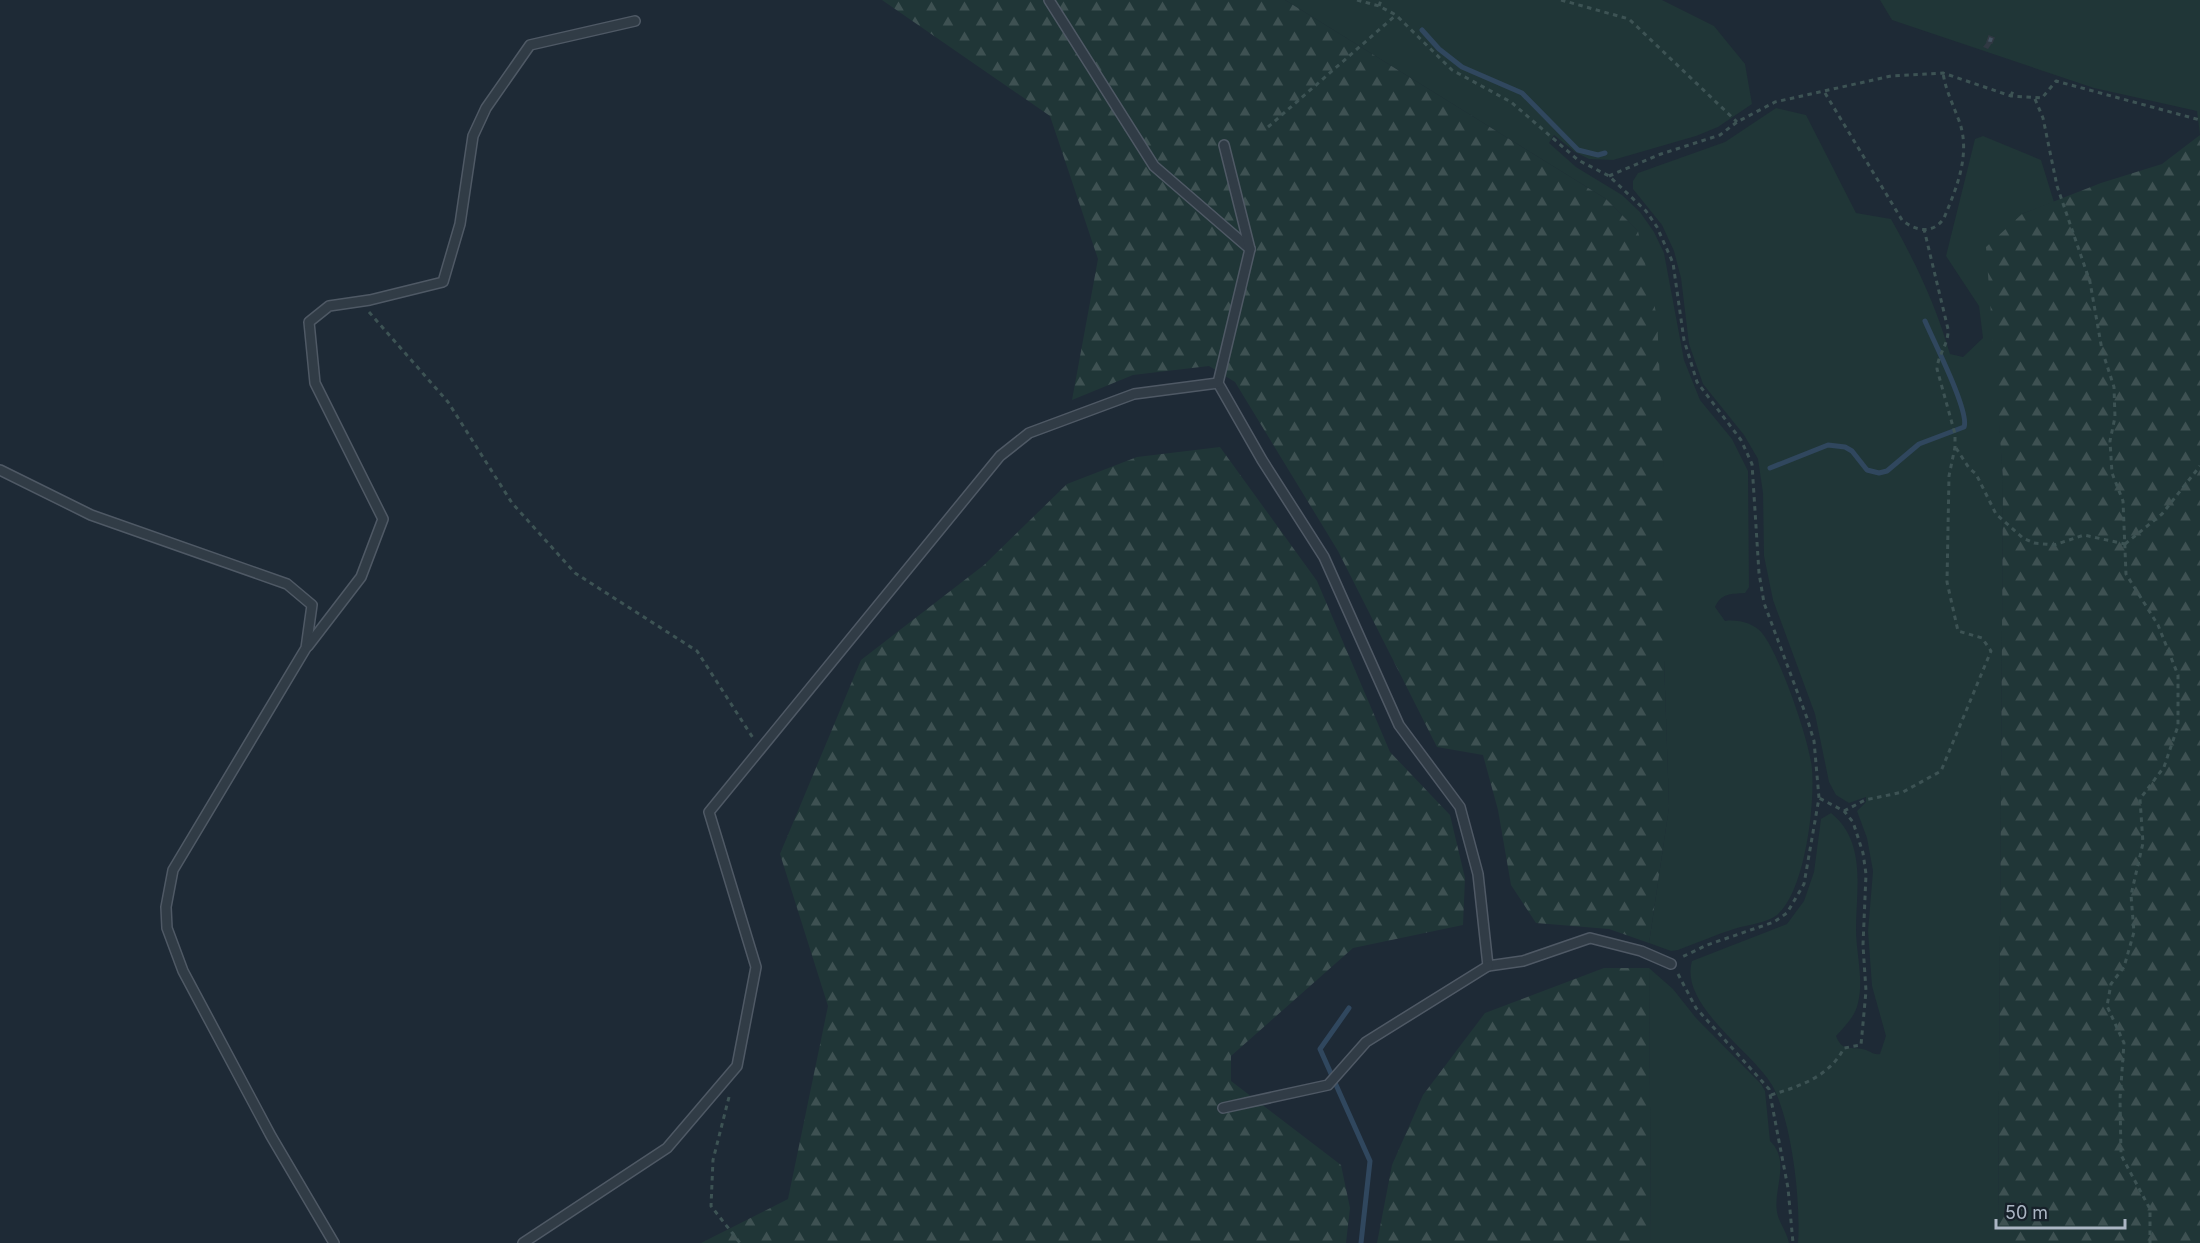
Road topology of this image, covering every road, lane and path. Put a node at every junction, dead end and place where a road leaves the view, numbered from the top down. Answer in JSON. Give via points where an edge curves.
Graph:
{"nodes":[{"id":1,"x":1049,"y":0,"type":"edge"},
{"id":2,"x":1357,"y":0,"type":"edge"},
{"id":3,"x":1381,"y":0,"type":"edge"},
{"id":4,"x":1560,"y":0,"type":"edge"},
{"id":5,"x":1379,"y":6,"type":"junction"},
{"id":6,"x":1396,"y":15,"type":"junction"},
{"id":7,"x":634,"y":21,"type":"dead end"},
{"id":8,"x":1943,"y":73,"type":"junction"},
{"id":9,"x":2014,"y":88,"type":"dead end"},
{"id":10,"x":1825,"y":93,"type":"junction"},
{"id":11,"x":2011,"y":96,"type":"junction"},
{"id":12,"x":2035,"y":99,"type":"junction"},
{"id":13,"x":2200,"y":120,"type":"edge"},
{"id":14,"x":1737,"y":122,"type":"junction"},
{"id":15,"x":1268,"y":127,"type":"dead end"},
{"id":16,"x":1224,"y":145,"type":"dead end"},
{"id":17,"x":1609,"y":176,"type":"junction"},
{"id":18,"x":1924,"y":229,"type":"junction"},
{"id":19,"x":1250,"y":249,"type":"junction"},
{"id":20,"x":360,"y":301,"type":"junction"},
{"id":21,"x":1218,"y":382,"type":"junction"},
{"id":22,"x":1955,"y":447,"type":"junction"},
{"id":23,"x":2200,"y":466,"type":"edge"},
{"id":24,"x":0,"y":470,"type":"edge"},
{"id":25,"x":2125,"y":544,"type":"junction"},
{"id":26,"x":306,"y":648,"type":"junction"},
{"id":27,"x":760,"y":748,"type":"junction"},
{"id":28,"x":1819,"y":798,"type":"junction"},
{"id":29,"x":1844,"y":811,"type":"junction"},
{"id":30,"x":1671,"y":964,"type":"junction"},
{"id":31,"x":1488,"y":966,"type":"junction"},
{"id":32,"x":737,"y":1066,"type":"junction"},
{"id":33,"x":1771,"y":1095,"type":"junction"},
{"id":34,"x":1223,"y":1108,"type":"dead end"},
{"id":35,"x":334,"y":1243,"type":"edge"},
{"id":36,"x":523,"y":1243,"type":"edge"},
{"id":37,"x":740,"y":1243,"type":"edge"},
{"id":38,"x":1793,"y":1243,"type":"edge"},
{"id":39,"x":2150,"y":1243,"type":"edge"}],
"edges":[{"from":1,"to":19,"type":"lane","via":[[1154,166]]},
{"from":2,"to":5,"type":"path"},
{"from":3,"to":5,"type":"path"},
{"from":4,"to":14,"type":"path","via":[[1629,19]]},
{"from":5,"to":6,"type":"path"},
{"from":6,"to":15,"type":"path"},
{"from":6,"to":17,"type":"path","via":[[1452,70],[1511,102],[1578,160]]},
{"from":7,"to":20,"type":"lane","via":[[530,45],[486,108],[472,136],[460,224],[443,282]]},
{"from":8,"to":10,"type":"path","via":[[1891,76]]},
{"from":8,"to":11,"type":"path"},
{"from":8,"to":18,"type":"path","via":[[1946,93],[1959,118],[1964,155],[1940,225]]},
{"from":9,"to":11,"type":"path"},
{"from":10,"to":14,"type":"path","via":[[1775,102]]},
{"from":10,"to":18,"type":"path","via":[[1902,220]]},
{"from":11,"to":12,"type":"path"},
{"from":12,"to":13,"type":"path","via":[[2042,98],[2056,81]]},
{"from":12,"to":25,"type":"path","via":[[2043,118],[2057,186],[2090,282],[2102,350],[2114,387],[2112,472],[2123,501]]},
{"from":14,"to":17,"type":"path","via":[[1720,135]]},
{"from":16,"to":19,"type":"lane"},
{"from":17,"to":28,"type":"path","via":[[1646,211],[1665,243],[1677,285],[1684,340],[1697,382],[1741,440],[1752,464],[1764,603],[1812,733]]},
{"from":18,"to":22,"type":"path","via":[[1948,329],[1937,369]]},
{"from":19,"to":21,"type":"lane"},
{"from":20,"to":26,"type":"lane","via":[[328,306],[309,322],[315,382],[383,519],[361,577]]},
{"from":20,"to":27,"type":"path","via":[[448,402],[512,503],[575,573],[697,651]]},
{"from":21,"to":27,"type":"lane","via":[[1134,394],[1029,433],[1000,456]]},
{"from":21,"to":31,"type":"lane","via":[[1324,557],[1399,725],[1460,807],[1478,874]]},
{"from":22,"to":25,"type":"path","via":[[1976,474],[1996,514],[2023,538],[2054,545],[2084,535]]},
{"from":22,"to":29,"type":"path","via":[[1949,476],[1947,582],[1958,631],[1982,638],[1991,651],[1941,771],[1903,792],[1865,800]]},
{"from":23,"to":25,"type":"path","via":[[2162,514]]},
{"from":24,"to":26,"type":"lane","via":[[91,515],[287,584],[312,605]]},
{"from":25,"to":39,"type":"path","via":[[2126,573],[2158,625],[2178,675],[2178,726],[2164,767],[2140,799],[2143,843],[2131,895],[2134,932],[2124,967],[2111,984],[2107,1006],[2124,1043],[2121,1155],[2150,1209]]},
{"from":26,"to":35,"type":"lane","via":[[173,870],[166,928],[183,971]]},
{"from":27,"to":32,"type":"lane","via":[[708,812],[756,967]]},
{"from":28,"to":29,"type":"path"},
{"from":28,"to":30,"type":"path","via":[[1804,884],[1787,913],[1774,922],[1707,945]]},
{"from":29,"to":33,"type":"path","via":[[1859,836],[1866,874],[1866,991],[1861,1045],[1844,1048],[1827,1069],[1806,1085]]},
{"from":30,"to":31,"type":"lane","via":[[1641,951],[1590,938],[1523,961]]},
{"from":30,"to":33,"type":"path","via":[[1696,1008],[1765,1083]]},
{"from":31,"to":34,"type":"lane","via":[[1366,1042],[1328,1085]]},
{"from":32,"to":36,"type":"lane","via":[[667,1148]]},
{"from":32,"to":37,"type":"path","via":[[713,1160],[711,1206]]},
{"from":33,"to":38,"type":"path","via":[[1788,1188]]}]}
